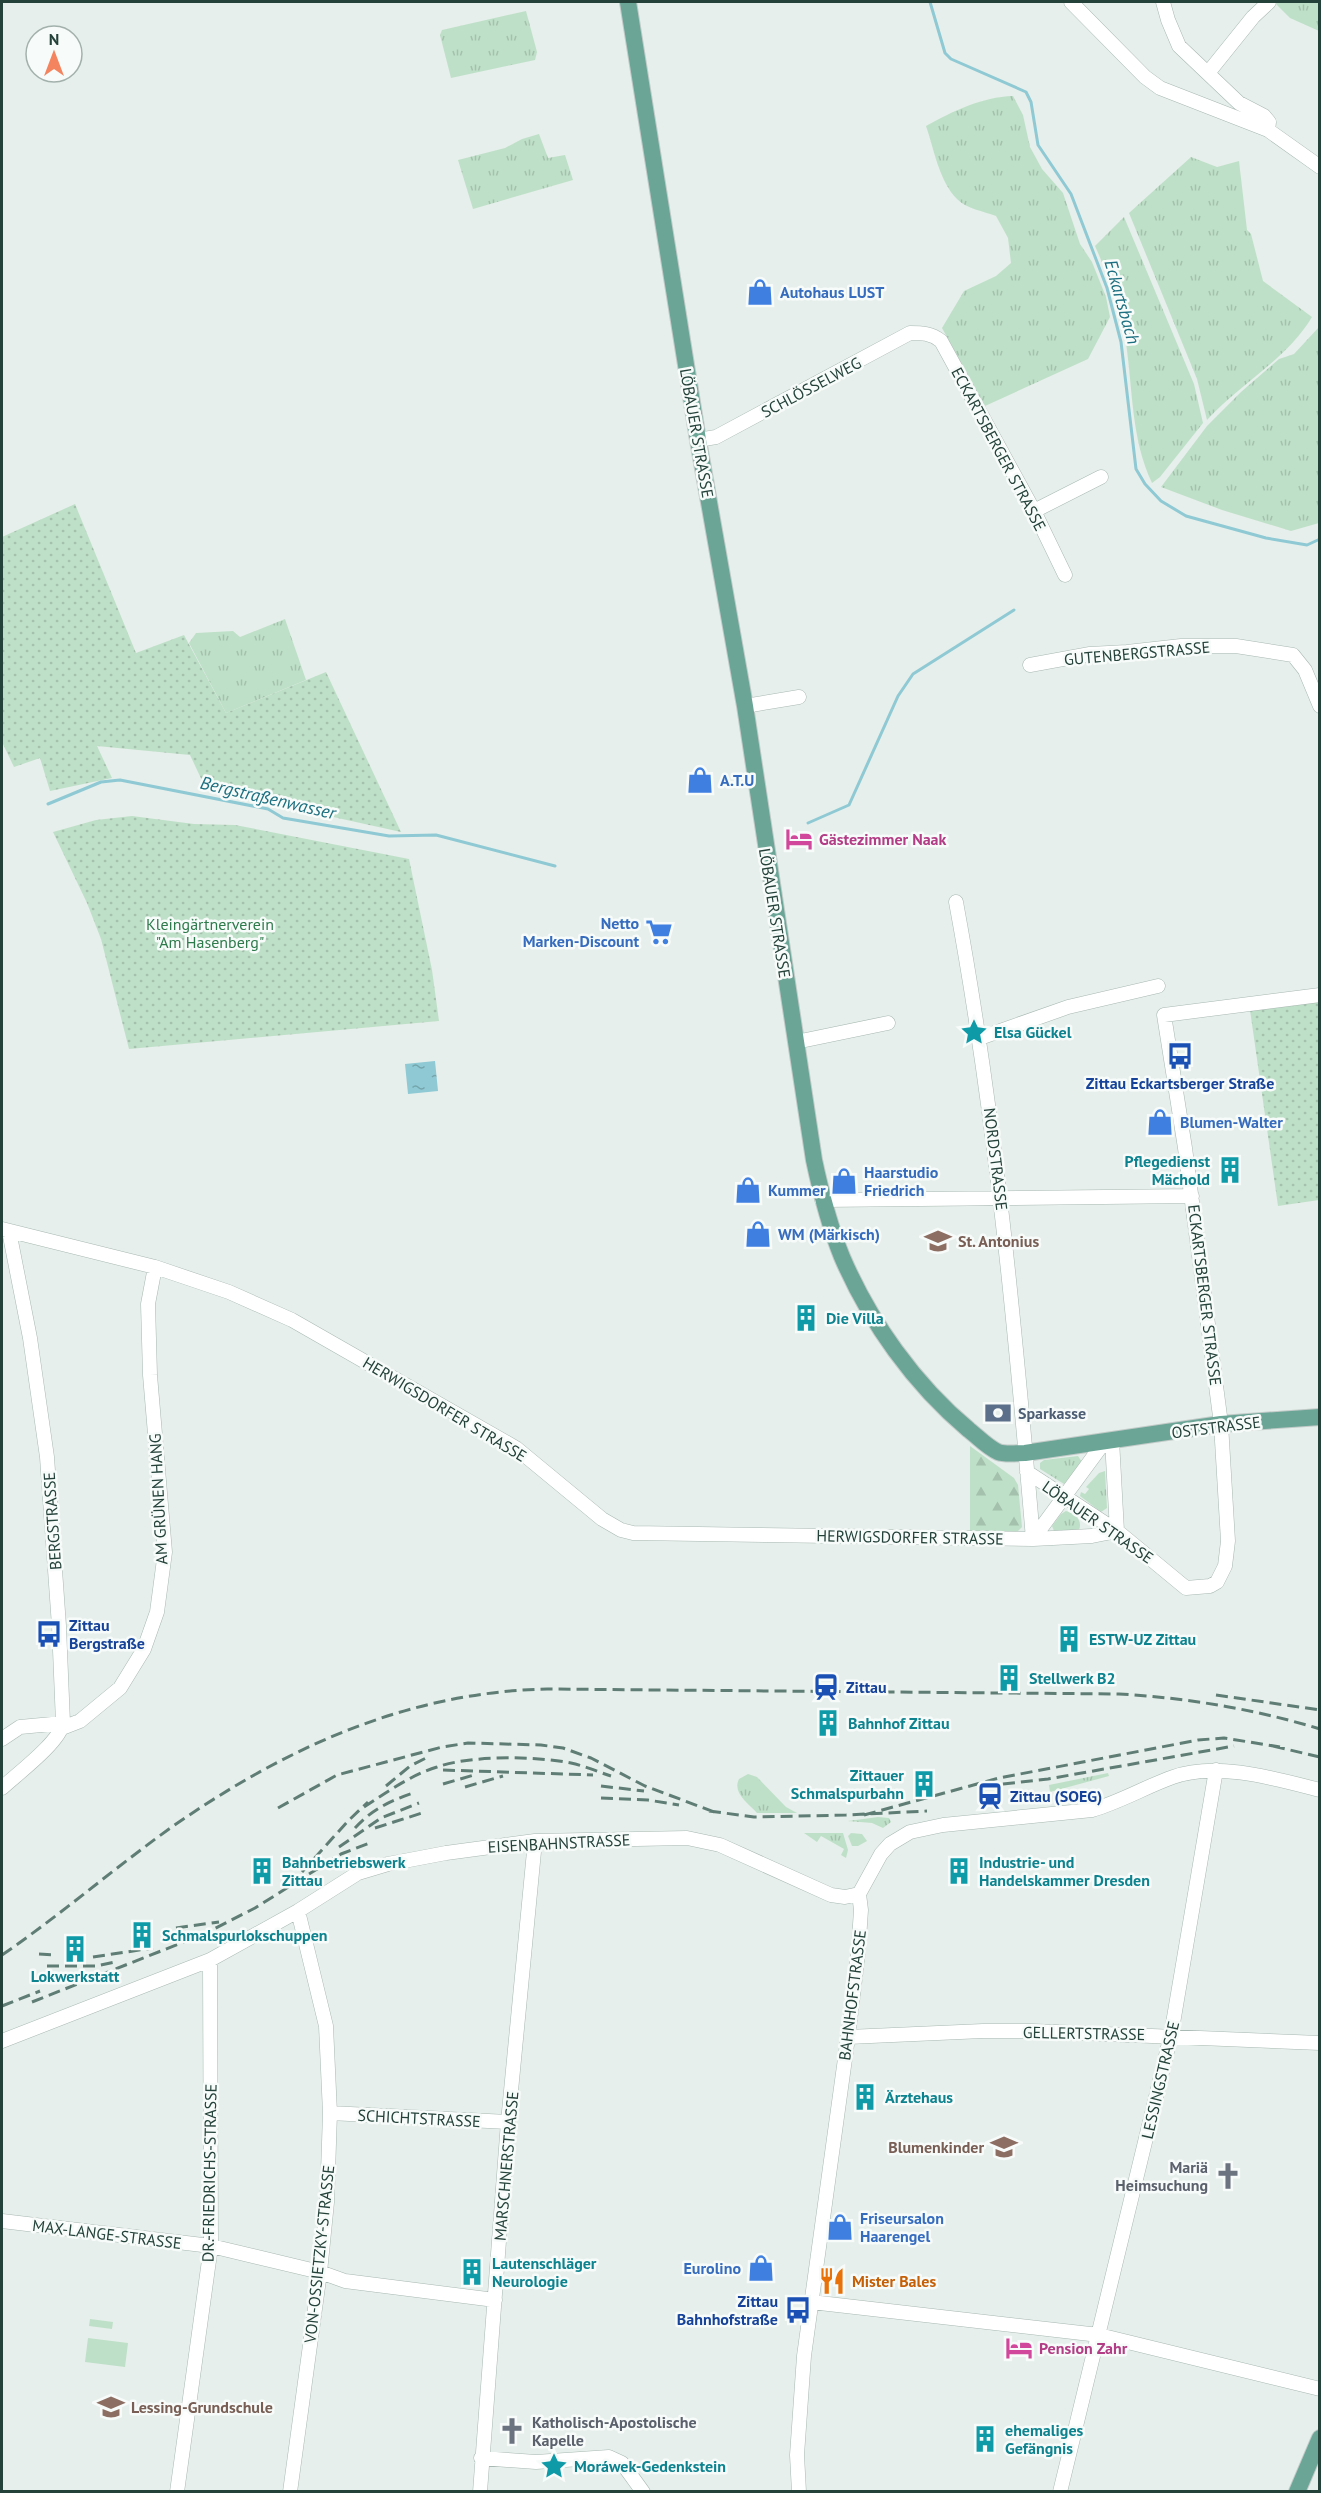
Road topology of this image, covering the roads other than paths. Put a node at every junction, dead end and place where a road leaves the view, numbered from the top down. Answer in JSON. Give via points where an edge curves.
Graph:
{"nodes":[{"id":1,"x":628,"y":2,"type":"edge"},
{"id":2,"x":1071,"y":2,"type":"edge"},
{"id":3,"x":1163,"y":2,"type":"edge"},
{"id":4,"x":1269,"y":2,"type":"edge"},
{"id":5,"x":1208,"y":73,"type":"junction"},
{"id":6,"x":1268,"y":130,"type":"junction"},
{"id":7,"x":1320,"y":167,"type":"edge"},
{"id":8,"x":924,"y":333,"type":"joint"},
{"id":9,"x":698,"y":440,"type":"junction"},
{"id":10,"x":1101,"y":477,"type":"dead end"},
{"id":11,"x":1034,"y":511,"type":"junction"},
{"id":12,"x":1065,"y":575,"type":"dead end"},
{"id":13,"x":1030,"y":665,"type":"dead end"},
{"id":14,"x":799,"y":697,"type":"dead end"},
{"id":15,"x":745,"y":706,"type":"junction"},
{"id":16,"x":1320,"y":706,"type":"edge"},
{"id":17,"x":956,"y":902,"type":"dead end"},
{"id":18,"x":1158,"y":986,"type":"dead end"},
{"id":19,"x":1320,"y":995,"type":"edge"},
{"id":20,"x":888,"y":1023,"type":"dead end"},
{"id":21,"x":980,"y":1038,"type":"junction"},
{"id":22,"x":796,"y":1042,"type":"junction"},
{"id":23,"x":1191,"y":1196,"type":"junction"},
{"id":24,"x":1002,"y":1198,"type":"junction"},
{"id":25,"x":822,"y":1200,"type":"junction"},
{"id":26,"x":5,"y":1230,"type":"edge"},
{"id":27,"x":155,"y":1267,"type":"junction"},
{"id":28,"x":1320,"y":1417,"type":"edge"},
{"id":29,"x":1221,"y":1424,"type":"junction"},
{"id":30,"x":1109,"y":1440,"type":"junction"},
{"id":31,"x":1025,"y":1452,"type":"junction"},
{"id":32,"x":1027,"y":1472,"type":"junction"},
{"id":33,"x":1064,"y":1497,"type":"junction"},
{"id":34,"x":1117,"y":1531,"type":"junction"},
{"id":35,"x":1033,"y":1539,"type":"junction"},
{"id":36,"x":1228,"y":1541,"type":"joint"},
{"id":37,"x":63,"y":1725,"type":"junction"},
{"id":38,"x":2,"y":1739,"type":"edge"},
{"id":39,"x":1216,"y":1770,"type":"junction"},
{"id":40,"x":2,"y":1788,"type":"edge"},
{"id":41,"x":1320,"y":1790,"type":"edge"},
{"id":42,"x":535,"y":1841,"type":"junction"},
{"id":43,"x":859,"y":1894,"type":"junction"},
{"id":44,"x":298,"y":1911,"type":"junction"},
{"id":45,"x":210,"y":1960,"type":"junction"},
{"id":46,"x":1171,"y":2035,"type":"junction"},
{"id":47,"x":848,"y":2037,"type":"junction"},
{"id":48,"x":2,"y":2041,"type":"edge"},
{"id":49,"x":1320,"y":2043,"type":"edge"},
{"id":50,"x":330,"y":2113,"type":"junction"},
{"id":51,"x":508,"y":2122,"type":"junction"},
{"id":52,"x":2,"y":2221,"type":"edge"},
{"id":53,"x":211,"y":2246,"type":"junction"},
{"id":54,"x":320,"y":2272,"type":"junction"},
{"id":55,"x":495,"y":2300,"type":"junction"},
{"id":56,"x":811,"y":2302,"type":"junction"},
{"id":57,"x":1099,"y":2335,"type":"junction"},
{"id":58,"x":1320,"y":2389,"type":"edge"},
{"id":59,"x":1320,"y":2438,"type":"edge"},
{"id":60,"x":481,"y":2458,"type":"junction"},
{"id":61,"x":177,"y":2492,"type":"edge"},
{"id":62,"x":290,"y":2492,"type":"edge"},
{"id":63,"x":480,"y":2492,"type":"edge"},
{"id":64,"x":643,"y":2492,"type":"edge"},
{"id":65,"x":799,"y":2492,"type":"edge"},
{"id":66,"x":1060,"y":2492,"type":"edge"},
{"id":67,"x":1297,"y":2492,"type":"edge"}],
"edges":[{"from":1,"to":9,"type":"main road","name":"LÖBAUER STRASSE"},
{"from":2,"to":6,"type":"street","via":[[1144,77],[1160,88]]},
{"from":3,"to":5,"type":"street","via":[[1179,46]]},
{"from":4,"to":5,"type":"street"},
{"from":5,"to":6,"type":"street","via":[[1239,103],[1264,116],[1269,122]]},
{"from":6,"to":7,"type":"street"},
{"from":8,"to":9,"type":"street","name":"SCHLÖSSELWEG","via":[[910,333],[716,437]]},
{"from":8,"to":11,"type":"street","name":"ECKARTSBERGER STRASSE","via":[[941,341]]},
{"from":9,"to":15,"type":"main road","name":"LÖBAUER STRASSE"},
{"from":10,"to":11,"type":"street"},
{"from":11,"to":12,"type":"street","name":"ECKARTSBERGER STRASSE"},
{"from":13,"to":16,"type":"street","name":"GUTENBERGSTRASSE","via":[[1090,654],[1181,646],[1236,646],[1293,656],[1305,670]]},
{"from":14,"to":15,"type":"street"},
{"from":15,"to":22,"type":"main road","name":"LÖBAUER STRASSE"},
{"from":17,"to":21,"type":"street","name":"NORDSTRASSE"},
{"from":18,"to":21,"type":"street","via":[[1068,1007]]},
{"from":19,"to":23,"type":"street","name":"ECKARTSBERGER STRASSE","via":[[1164,1015]]},
{"from":20,"to":22,"type":"street"},
{"from":21,"to":24,"type":"street","name":"NORDSTRASSE"},
{"from":22,"to":25,"type":"main road","name":"LÖBAUER STRASSE"},
{"from":23,"to":24,"type":"street"},
{"from":23,"to":29,"type":"street","name":"ECKARTSBERGER STRASSE"},
{"from":24,"to":25,"type":"street"},
{"from":24,"to":31,"type":"street","name":"NORDSTRASSE"},
{"from":25,"to":31,"type":"main road","name":"LÖBAUER STRASSE","via":[[861,1297],[906,1365],[946,1410],[986,1444],[1000,1452]]},
{"from":26,"to":27,"type":"street","name":"HERWIGSDORFER STRASSE"},
{"from":26,"to":37,"type":"street","name":"BERGSTRASSE","via":[[30,1338],[47,1456]]},
{"from":27,"to":35,"type":"street","name":"HERWIGSDORFER STRASSE","via":[[229,1292],[292,1320],[357,1356],[516,1449],[621,1530],[646,1534]]},
{"from":27,"to":37,"type":"street","name":"AM GRÜNEN HANG","via":[[148,1305],[150,1376],[165,1552],[158,1612],[144,1649],[120,1688],[80,1721]]},
{"from":28,"to":29,"type":"main road","name":"OSTSTRASSE"},
{"from":29,"to":30,"type":"main road","name":"OSTSTRASSE"},
{"from":29,"to":36,"type":"street","name":"ECKARTSBERGER STRASSE"},
{"from":30,"to":31,"type":"main road","name":"OSTSTRASSE"},
{"from":30,"to":33,"type":"street"},
{"from":30,"to":34,"type":"street"},
{"from":31,"to":32,"type":"street","name":"LÖBAUER STRASSE"},
{"from":32,"to":33,"type":"street","name":"LÖBAUER STRASSE"},
{"from":32,"to":35,"type":"street"},
{"from":33,"to":34,"type":"street","name":"LÖBAUER STRASSE"},
{"from":33,"to":35,"type":"street"},
{"from":34,"to":35,"type":"street","name":"HERWIGSDORFER STRASSE"},
{"from":34,"to":36,"type":"street","name":"LÖBAUER STRASSE","via":[[1186,1588],[1217,1582],[1225,1566]]},
{"from":37,"to":38,"type":"street","via":[[20,1727]]},
{"from":37,"to":40,"type":"street","via":[[51,1742]]},
{"from":39,"to":41,"type":"street"},
{"from":39,"to":43,"type":"street","via":[[1173,1777],[1092,1810],[910,1832],[881,1854]]},
{"from":39,"to":46,"type":"street","name":"LESSINGSTRASSE"},
{"from":42,"to":43,"type":"street","name":"EISENBAHNSTRASSE","via":[[693,1839],[720,1845],[831,1895]]},
{"from":42,"to":44,"type":"street","name":"EISENBAHNSTRASSE","via":[[388,1864],[348,1878]]},
{"from":42,"to":51,"type":"street","name":"MARSCHNERSTRASSE"},
{"from":43,"to":47,"type":"street","name":"BAHNHOFSTRASSE","via":[[858,1954]]},
{"from":44,"to":45,"type":"street","name":"EISENBAHNSTRASSE"},
{"from":44,"to":50,"type":"street","name":"VON-OSSIETZKY-STRASSE","via":[[326,2026]]},
{"from":45,"to":48,"type":"street","name":"EISENBAHNSTRASSE"},
{"from":45,"to":53,"type":"street","name":"DR.-FRIEDRICHS-STRASSE"},
{"from":46,"to":47,"type":"street","name":"GELLERTSTRASSE","via":[[983,2031]]},
{"from":46,"to":49,"type":"street","name":"GELLERTSTRASSE"},
{"from":46,"to":57,"type":"street","name":"LESSINGSTRASSE"},
{"from":47,"to":56,"type":"street","name":"BAHNHOFSTRASSE"},
{"from":50,"to":51,"type":"street","name":"SCHICHTSTRASSE"},
{"from":50,"to":54,"type":"street","name":"VON-OSSIETZKY-STRASSE"},
{"from":51,"to":55,"type":"street","name":"MARSCHNERSTRASSE"},
{"from":52,"to":53,"type":"street","name":"MAX-LANGE-STRASSE"},
{"from":53,"to":54,"type":"street","name":"MAX-LANGE-STRASSE"},
{"from":53,"to":61,"type":"street","name":"DR.-FRIEDRICHS-STRASSE"},
{"from":54,"to":55,"type":"street","name":"MAX-LANGE-STRASSE","via":[[345,2281]]},
{"from":54,"to":62,"type":"street","name":"VON-OSSIETZKY-STRASSE"},
{"from":55,"to":60,"type":"street","name":"MARSCHNERSTRASSE"},
{"from":56,"to":57,"type":"street"},
{"from":56,"to":65,"type":"street","name":"BAHNHOFSTRASSE","via":[[799,2402]]},
{"from":57,"to":58,"type":"street"},
{"from":57,"to":66,"type":"street","name":"LESSINGSTRASSE"},
{"from":59,"to":67,"type":"main road"},
{"from":60,"to":63,"type":"street","name":"MARSCHNERSTRASSE"},
{"from":60,"to":64,"type":"street","via":[[536,2462],[609,2457],[622,2463]]}]}
